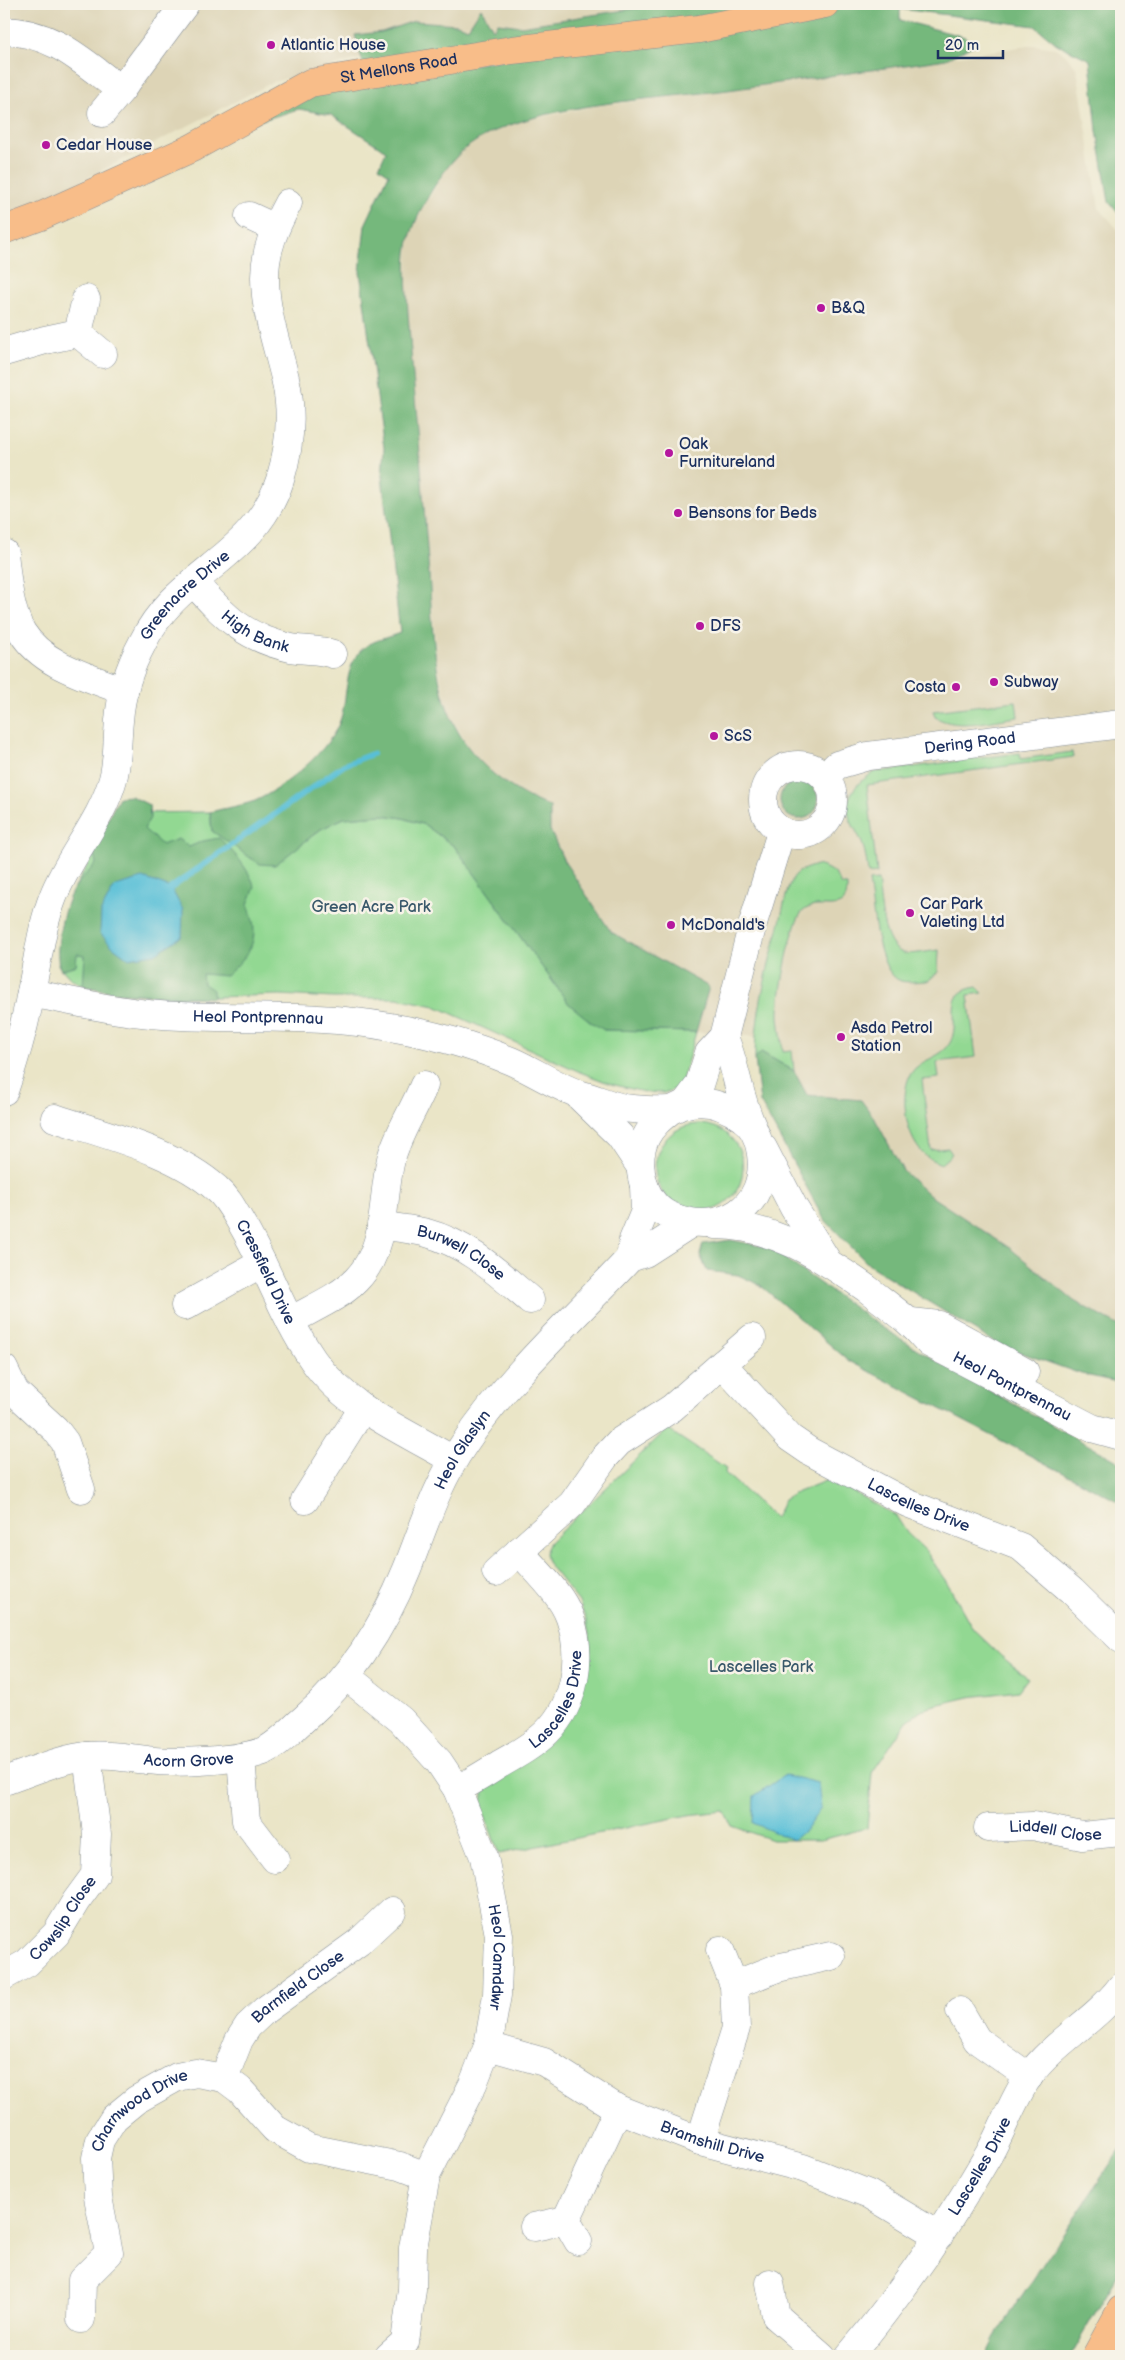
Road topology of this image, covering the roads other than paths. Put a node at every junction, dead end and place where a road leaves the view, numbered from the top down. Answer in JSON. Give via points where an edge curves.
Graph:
{"nodes":[{"id":1,"x":185,"y":4,"type":"edge"},
{"id":2,"x":825,"y":4,"type":"edge"},
{"id":3,"x":4,"y":31,"type":"edge"},
{"id":4,"x":121,"y":90,"type":"junction"},
{"id":5,"x":102,"y":113,"type":"dead end"},
{"id":6,"x":288,"y":203,"type":"dead end"},
{"id":7,"x":249,"y":216,"type":"dead end"},
{"id":8,"x":275,"y":228,"type":"junction"},
{"id":9,"x":4,"y":230,"type":"edge"},
{"id":10,"x":86,"y":299,"type":"dead end"},
{"id":11,"x":78,"y":333,"type":"junction"},
{"id":12,"x":4,"y":352,"type":"edge"},
{"id":13,"x":103,"y":354,"type":"dead end"},
{"id":14,"x":4,"y":553,"type":"edge"},
{"id":15,"x":193,"y":582,"type":"junction"},
{"id":16,"x":333,"y":654,"type":"dead end"},
{"id":17,"x":124,"y":691,"type":"junction"},
{"id":18,"x":1121,"y":724,"type":"edge"},
{"id":19,"x":825,"y":777,"type":"junction"},
{"id":20,"x":781,"y":832,"type":"junction"},
{"id":21,"x":31,"y":993,"type":"junction"},
{"id":22,"x":724,"y":1037,"type":"junction"},
{"id":23,"x":424,"y":1085,"type":"dead end"},
{"id":24,"x":4,"y":1091,"type":"edge"},
{"id":25,"x":576,"y":1093,"type":"junction"},
{"id":26,"x":678,"y":1107,"type":"junction"},
{"id":27,"x":55,"y":1118,"type":"dead end"},
{"id":28,"x":757,"y":1137,"type":"junction"},
{"id":29,"x":642,"y":1176,"type":"junction"},
{"id":30,"x":700,"y":1224,"type":"junction"},
{"id":31,"x":381,"y":1225,"type":"junction"},
{"id":32,"x":630,"y":1258,"type":"junction"},
{"id":33,"x":826,"y":1260,"type":"junction"},
{"id":34,"x":262,"y":1263,"type":"junction"},
{"id":35,"x":530,"y":1300,"type":"dead end"},
{"id":36,"x":185,"y":1306,"type":"dead end"},
{"id":37,"x":290,"y":1321,"type":"junction"},
{"id":38,"x":911,"y":1322,"type":"junction"},
{"id":39,"x":752,"y":1338,"type":"dead end"},
{"id":40,"x":722,"y":1364,"type":"junction"},
{"id":41,"x":4,"y":1369,"type":"edge"},
{"id":42,"x":363,"y":1408,"type":"junction"},
{"id":43,"x":1121,"y":1429,"type":"edge"},
{"id":44,"x":1121,"y":1436,"type":"edge"},
{"id":45,"x":453,"y":1460,"type":"junction"},
{"id":46,"x":81,"y":1489,"type":"dead end"},
{"id":47,"x":305,"y":1500,"type":"dead end"},
{"id":48,"x":520,"y":1551,"type":"junction"},
{"id":49,"x":496,"y":1572,"type":"dead end"},
{"id":50,"x":1121,"y":1639,"type":"edge"},
{"id":51,"x":346,"y":1676,"type":"junction"},
{"id":52,"x":87,"y":1756,"type":"junction"},
{"id":53,"x":241,"y":1757,"type":"junction"},
{"id":54,"x":4,"y":1780,"type":"edge"},
{"id":55,"x":457,"y":1789,"type":"junction"},
{"id":56,"x":988,"y":1828,"type":"dead end"},
{"id":57,"x":1121,"y":1832,"type":"edge"},
{"id":58,"x":275,"y":1858,"type":"dead end"},
{"id":59,"x":392,"y":1911,"type":"dead end"},
{"id":60,"x":720,"y":1950,"type":"dead end"},
{"id":61,"x":831,"y":1956,"type":"dead end"},
{"id":62,"x":4,"y":1976,"type":"edge"},
{"id":63,"x":734,"y":1985,"type":"junction"},
{"id":64,"x":1121,"y":1987,"type":"edge"},
{"id":65,"x":960,"y":2011,"type":"dead end"},
{"id":66,"x":488,"y":2046,"type":"junction"},
{"id":67,"x":1029,"y":2077,"type":"junction"},
{"id":68,"x":224,"y":2078,"type":"junction"},
{"id":69,"x":618,"y":2109,"type":"junction"},
{"id":70,"x":700,"y":2141,"type":"junction"},
{"id":71,"x":426,"y":2176,"type":"junction"},
{"id":72,"x":534,"y":2228,"type":"dead end"},
{"id":73,"x":939,"y":2236,"type":"junction"},
{"id":74,"x":770,"y":2283,"type":"dead end"},
{"id":75,"x":1121,"y":2310,"type":"edge"},
{"id":76,"x":81,"y":2319,"type":"dead end"},
{"id":77,"x":389,"y":2356,"type":"edge"},
{"id":78,"x":822,"y":2356,"type":"edge"},
{"id":79,"x":849,"y":2356,"type":"edge"},
{"id":80,"x":1096,"y":2356,"type":"edge"}],
"edges":[{"from":1,"to":4,"type":"street"},
{"from":2,"to":9,"type":"main road","name":"St Mellons Road","via":[[699,29],[512,50],[310,83],[192,148],[40,218]]},
{"from":3,"to":4,"type":"street","via":[[35,35],[60,44]]},
{"from":4,"to":5,"type":"street"},
{"from":6,"to":8,"type":"street","name":"Greenacre Drive"},
{"from":7,"to":8,"type":"street"},
{"from":8,"to":15,"type":"street","name":"Greenacre Drive","via":[[265,275],[266,296],[289,402],[289,440],[285,462],[270,503],[258,524]]},
{"from":10,"to":11,"type":"street"},
{"from":11,"to":12,"type":"street"},
{"from":11,"to":13,"type":"street"},
{"from":14,"to":17,"type":"street","via":[[15,613],[27,638],[55,662]]},
{"from":15,"to":16,"type":"street","name":"High Bank","via":[[229,620],[253,636],[294,649],[320,649]]},
{"from":15,"to":17,"type":"street","name":"Greenacre Drive","via":[[151,626],[130,670]]},
{"from":17,"to":21,"type":"street","name":"Greenacre Drive","via":[[112,780],[100,811],[53,896],[42,931]]},
{"from":18,"to":19,"type":"street","name":"Dering Road","via":[[868,756],[837,765]]},
{"from":19,"to":20,"type":"street","via":[[831,787],[832,802],[826,822],[807,835]]},
{"from":19,"to":20,"type":"street","via":[[809,767],[797,765],[785,767],[767,784],[763,794],[766,815]]},
{"from":20,"to":22,"type":"street"},
{"from":21,"to":24,"type":"street"},
{"from":21,"to":25,"type":"street","name":"Heol Pontprennau","via":[[131,1012],[306,1018],[390,1027],[492,1054]]},
{"from":22,"to":26,"type":"street","via":[[709,1053],[699,1085]]},
{"from":22,"to":28,"type":"street","via":[[734,1060],[742,1106]]},
{"from":23,"to":31,"type":"street","via":[[392,1158]]},
{"from":25,"to":26,"type":"street","name":"Heol Pontprennau","via":[[628,1109]]},
{"from":25,"to":29,"type":"street","name":"Heol Pontprennau","via":[[620,1136]]},
{"from":26,"to":28,"type":"street","via":[[706,1102],[718,1104],[744,1119]]},
{"from":26,"to":29,"type":"street","via":[[657,1121],[645,1139]]},
{"from":27,"to":34,"type":"street","name":"Cressfield Drive","via":[[160,1154],[217,1188],[227,1199]]},
{"from":28,"to":30,"type":"street","via":[[763,1168],[751,1201],[736,1214]]},
{"from":28,"to":33,"type":"street","name":"Heol Pontprennau"},
{"from":29,"to":30,"type":"street","via":[[653,1202],[668,1215]]},
{"from":29,"to":32,"type":"street","via":[[645,1211],[633,1240]]},
{"from":30,"to":32,"type":"street","name":"Heol Glaslyn"},
{"from":30,"to":33,"type":"street","name":"Heol Pontprennau","via":[[736,1224],[769,1233]]},
{"from":31,"to":35,"type":"street","name":"Burwell Close","via":[[428,1233],[460,1246]]},
{"from":31,"to":37,"type":"street","via":[[366,1270],[354,1284]]},
{"from":32,"to":45,"type":"street","name":"Heol Glaslyn","via":[[514,1381]]},
{"from":33,"to":38,"type":"street","name":"Heol Pontprennau"},
{"from":34,"to":36,"type":"street"},
{"from":34,"to":37,"type":"street","name":"Cressfield Drive"},
{"from":37,"to":42,"type":"street","name":"Cressfield Drive","via":[[330,1382]]},
{"from":38,"to":43,"type":"street","name":"Heol Pontprennau","via":[[939,1325],[1098,1411]]},
{"from":38,"to":44,"type":"street","name":"Heol Pontprennau","via":[[929,1343],[1092,1428]]},
{"from":39,"to":40,"type":"street"},
{"from":40,"to":48,"type":"street","via":[[672,1408],[619,1442],[572,1504]]},
{"from":40,"to":50,"type":"street","name":"Lascelles Drive","via":[[790,1438],[907,1503],[1021,1547]]},
{"from":41,"to":46,"type":"street","via":[[15,1392],[65,1442]]},
{"from":42,"to":45,"type":"street","name":"Cressfield Drive"},
{"from":42,"to":47,"type":"street"},
{"from":45,"to":51,"type":"street","name":"Heol Glaslyn","via":[[430,1505],[406,1571],[386,1613]]},
{"from":48,"to":49,"type":"street"},
{"from":48,"to":55,"type":"street","name":"Lascelles Drive","via":[[560,1600],[570,1618],[577,1647],[573,1688],[562,1713],[547,1732],[527,1748]]},
{"from":51,"to":53,"type":"street","name":"Acorn Grove","via":[[281,1740],[267,1749]]},
{"from":51,"to":55,"type":"street","name":"Heol Camddwr","via":[[401,1720],[439,1762]]},
{"from":52,"to":53,"type":"street","name":"Acorn Grove","via":[[126,1756],[170,1762]]},
{"from":52,"to":54,"type":"street","name":"Acorn Grove"},
{"from":52,"to":62,"type":"street","name":"Cowslip Close","via":[[97,1834],[95,1875],[56,1934],[27,1963]]},
{"from":53,"to":58,"type":"street","via":[[246,1821]]},
{"from":55,"to":66,"type":"street","name":"Heol Camddwr","via":[[484,1857],[499,1935],[497,1996]]},
{"from":56,"to":57,"type":"street","name":"Liddell Close","via":[[1033,1826],[1082,1836]]},
{"from":59,"to":68,"type":"street","name":"Barnfield Close","via":[[359,1942],[248,2026]]},
{"from":60,"to":63,"type":"street"},
{"from":61,"to":63,"type":"street","via":[[777,1968]]},
{"from":63,"to":70,"type":"street","via":[[736,2028]]},
{"from":64,"to":67,"type":"street","name":"Lascelles Drive","via":[[1107,2005],[1054,2047]]},
{"from":65,"to":67,"type":"street","via":[[977,2040]]},
{"from":66,"to":69,"type":"street","name":"Bramshill Drive","via":[[544,2062]]},
{"from":66,"to":71,"type":"street","name":"Heol Camddwr","via":[[473,2084]]},
{"from":67,"to":73,"type":"street","name":"Lascelles Drive","via":[[990,2153]]},
{"from":68,"to":71,"type":"street","name":"Charnwood Drive","via":[[240,2090],[275,2129],[310,2148],[400,2166]]},
{"from":68,"to":76,"type":"street","name":"Charnwood Drive","via":[[196,2073],[177,2077],[136,2100],[114,2118],[100,2140],[96,2158],[98,2197],[108,2253],[82,2280]]},
{"from":69,"to":70,"type":"street","name":"Bramshill Drive"},
{"from":69,"to":72,"type":"street","via":[[572,2231]]},
{"from":70,"to":73,"type":"street","name":"Bramshill Drive","via":[[803,2168],[869,2194]]},
{"from":71,"to":77,"type":"street","name":"Heol Camddwr","via":[[413,2248],[405,2342]]},
{"from":73,"to":79,"type":"street","name":"Lascelles Drive","via":[[888,2310]]},
{"from":74,"to":78,"type":"street","via":[[776,2316]]},
{"from":75,"to":80,"type":"main road"}]}
